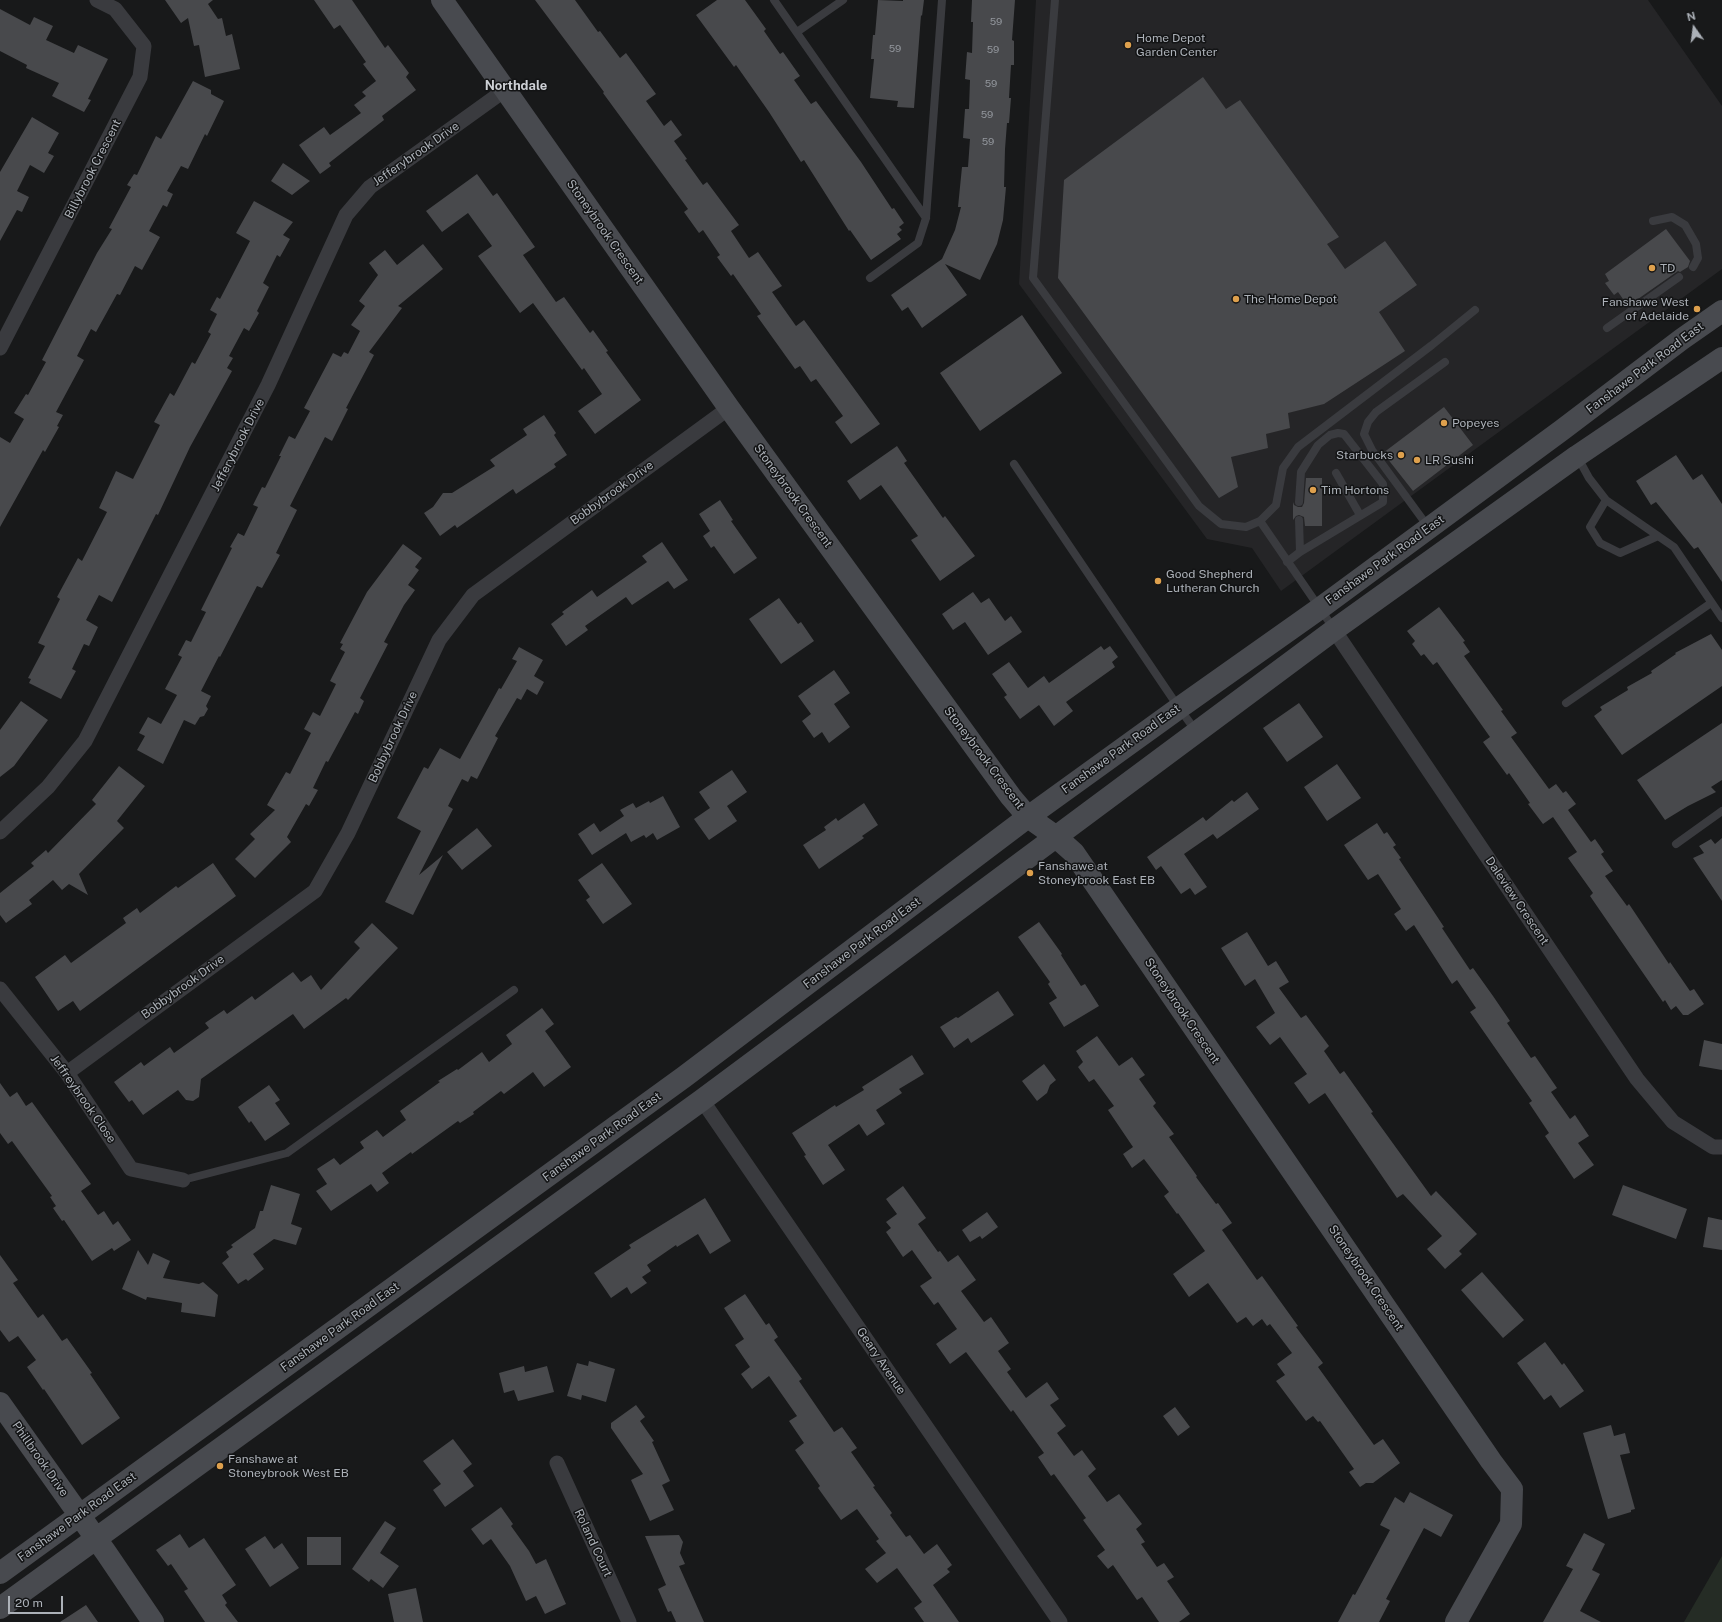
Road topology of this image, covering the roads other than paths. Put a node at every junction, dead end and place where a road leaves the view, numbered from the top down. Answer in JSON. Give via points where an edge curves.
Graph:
{"nodes":[{"id":1,"x":97,"y":0,"type":"edge"},
{"id":2,"x":442,"y":0,"type":"edge"},
{"id":3,"x":774,"y":0,"type":"edge"},
{"id":4,"x":843,"y":0,"type":"edge"},
{"id":5,"x":942,"y":0,"type":"edge"},
{"id":6,"x":1054,"y":0,"type":"edge"},
{"id":7,"x":797,"y":32,"type":"junction"},
{"id":8,"x":506,"y":90,"type":"junction"},
{"id":9,"x":926,"y":218,"type":"junction"},
{"id":10,"x":1653,"y":221,"type":"dead end"},
{"id":11,"x":1693,"y":267,"type":"dead end"},
{"id":12,"x":1679,"y":277,"type":"dead end"},
{"id":13,"x":870,"y":278,"type":"dead end"},
{"id":14,"x":1475,"y":310,"type":"dead end"},
{"id":15,"x":1722,"y":311,"type":"edge"},
{"id":16,"x":1607,"y":328,"type":"dead end"},
{"id":17,"x":0,"y":348,"type":"edge"},
{"id":18,"x":1722,"y":358,"type":"edge"},
{"id":19,"x":1445,"y":362,"type":"dead end"},
{"id":20,"x":729,"y":408,"type":"junction"},
{"id":21,"x":1577,"y":456,"type":"junction"},
{"id":22,"x":1014,"y":464,"type":"dead end"},
{"id":23,"x":1336,"y":473,"type":"dead end"},
{"id":24,"x":1606,"y":500,"type":"junction"},
{"id":25,"x":1299,"y":502,"type":"dead end"},
{"id":26,"x":1360,"y":515,"type":"junction"},
{"id":27,"x":1299,"y":520,"type":"dead end"},
{"id":28,"x":1260,"y":521,"type":"junction"},
{"id":29,"x":1430,"y":528,"type":"junction"},
{"id":30,"x":1658,"y":536,"type":"junction"},
{"id":31,"x":1300,"y":552,"type":"junction"},
{"id":32,"x":1287,"y":562,"type":"junction"},
{"id":33,"x":1712,"y":603,"type":"junction"},
{"id":34,"x":1319,"y":609,"type":"junction"},
{"id":35,"x":1722,"y":618,"type":"edge"},
{"id":36,"x":1334,"y":630,"type":"junction"},
{"id":37,"x":1566,"y":703,"type":"dead end"},
{"id":38,"x":1178,"y":708,"type":"junction"},
{"id":39,"x":1197,"y":732,"type":"junction"},
{"id":40,"x":1722,"y":811,"type":"edge"},
{"id":41,"x":1028,"y":817,"type":"junction"},
{"id":42,"x":0,"y":832,"type":"edge"},
{"id":43,"x":1055,"y":836,"type":"junction"},
{"id":44,"x":1676,"y":844,"type":"dead end"},
{"id":45,"x":0,"y":989,"type":"edge"},
{"id":46,"x":514,"y":990,"type":"dead end"},
{"id":47,"x":66,"y":1073,"type":"junction"},
{"id":48,"x":702,"y":1100,"type":"junction"},
{"id":49,"x":1722,"y":1147,"type":"edge"},
{"id":50,"x":183,"y":1180,"type":"joint"},
{"id":51,"x":0,"y":1403,"type":"edge"},
{"id":52,"x":557,"y":1463,"type":"dead end"},
{"id":53,"x":79,"y":1515,"type":"junction"},
{"id":54,"x":96,"y":1539,"type":"junction"},
{"id":55,"x":0,"y":1573,"type":"edge"},
{"id":56,"x":0,"y":1608,"type":"edge"},
{"id":57,"x":153,"y":1622,"type":"edge"},
{"id":58,"x":629,"y":1622,"type":"edge"},
{"id":59,"x":1060,"y":1622,"type":"edge"},
{"id":60,"x":1456,"y":1622,"type":"edge"}],
"edges":[{"from":1,"to":17,"type":"street","name":"Billybrook Crescent","via":[[115,9],[144,46],[140,77]]},
{"from":2,"to":8,"type":"main road","name":"Stoneybrook Crescent"},
{"from":3,"to":7,"type":"lane"},
{"from":4,"to":7,"type":"lane"},
{"from":5,"to":9,"type":"lane"},
{"from":6,"to":28,"type":"lane","via":[[1033,278],[1199,506],[1221,524],[1246,527]]},
{"from":7,"to":9,"type":"lane"},
{"from":8,"to":20,"type":"main road","name":"Stoneybrook Crescent"},
{"from":8,"to":42,"type":"street","name":"Jefferybrook Drive","via":[[370,187],[346,215],[268,385],[85,741],[48,787]]},
{"from":9,"to":13,"type":"lane","via":[[918,243]]},
{"from":10,"to":11,"type":"lane","via":[[1672,217],[1685,225],[1696,244],[1698,258]]},
{"from":12,"to":16,"type":"lane"},
{"from":14,"to":28,"type":"lane","via":[[1298,447],[1283,468],[1276,505]]},
{"from":15,"to":29,"type":"main road","name":"Fanshawe Park Road East","via":[[1682,338]]},
{"from":18,"to":21,"type":"main road"},
{"from":19,"to":29,"type":"lane","via":[[1376,412],[1368,422],[1364,434],[1372,450]]},
{"from":20,"to":41,"type":"main road","name":"Stoneybrook Crescent"},
{"from":20,"to":47,"type":"street","name":"Bobbybrook Drive","via":[[473,595],[439,640],[348,833],[315,891]]},
{"from":21,"to":24,"type":"lane","via":[[1589,478]]},
{"from":21,"to":36,"type":"main road"},
{"from":22,"to":38,"type":"lane"},
{"from":23,"to":26,"type":"lane"},
{"from":24,"to":30,"type":"lane"},
{"from":24,"to":30,"type":"lane","via":[[1590,527],[1600,543],[1620,552]]},
{"from":25,"to":26,"type":"lane","via":[[1301,472],[1318,445],[1330,435],[1344,434],[1383,484],[1382,502]]},
{"from":26,"to":31,"type":"lane"},
{"from":27,"to":31,"type":"lane"},
{"from":28,"to":32,"type":"lane"},
{"from":29,"to":34,"type":"main road","name":"Fanshawe Park Road East"},
{"from":30,"to":33,"type":"lane","via":[[1674,547]]},
{"from":31,"to":32,"type":"lane"},
{"from":32,"to":34,"type":"lane"},
{"from":33,"to":35,"type":"lane"},
{"from":33,"to":37,"type":"lane"},
{"from":34,"to":36,"type":"lane"},
{"from":34,"to":38,"type":"main road","name":"Fanshawe Park Road East"},
{"from":36,"to":39,"type":"main road"},
{"from":36,"to":49,"type":"street","name":"Daleview Crescent","via":[[1637,1079],[1673,1122],[1713,1147]]},
{"from":38,"to":39,"type":"lane"},
{"from":38,"to":41,"type":"main road","name":"Fanshawe Park Road East"},
{"from":39,"to":43,"type":"main road"},
{"from":40,"to":44,"type":"lane"},
{"from":41,"to":43,"type":"main road","name":"Stoneybrook Crescent"},
{"from":41,"to":53,"type":"main road","name":"Fanshawe Park Road East","via":[[684,1077]]},
{"from":43,"to":48,"type":"main road"},
{"from":43,"to":60,"type":"main road","name":"Stoneybrook Crescent","via":[[1074,853],[1512,1489],[1511,1524]]},
{"from":45,"to":47,"type":"street","name":"Jeffreybrook Close"},
{"from":46,"to":50,"type":"lane","via":[[287,1152]]},
{"from":47,"to":50,"type":"street","name":"Jeffreybrook Close","via":[[131,1169]]},
{"from":48,"to":54,"type":"main road"},
{"from":48,"to":59,"type":"street","name":"Geary Avenue"},
{"from":51,"to":53,"type":"main road","name":"Phillbrook Drive"},
{"from":52,"to":58,"type":"street","name":"Roland Court"},
{"from":53,"to":54,"type":"main road","name":"Phillbrook Drive"},
{"from":53,"to":55,"type":"main road","name":"Fanshawe Park Road East"},
{"from":54,"to":56,"type":"main road"},
{"from":54,"to":57,"type":"main road"}]}
